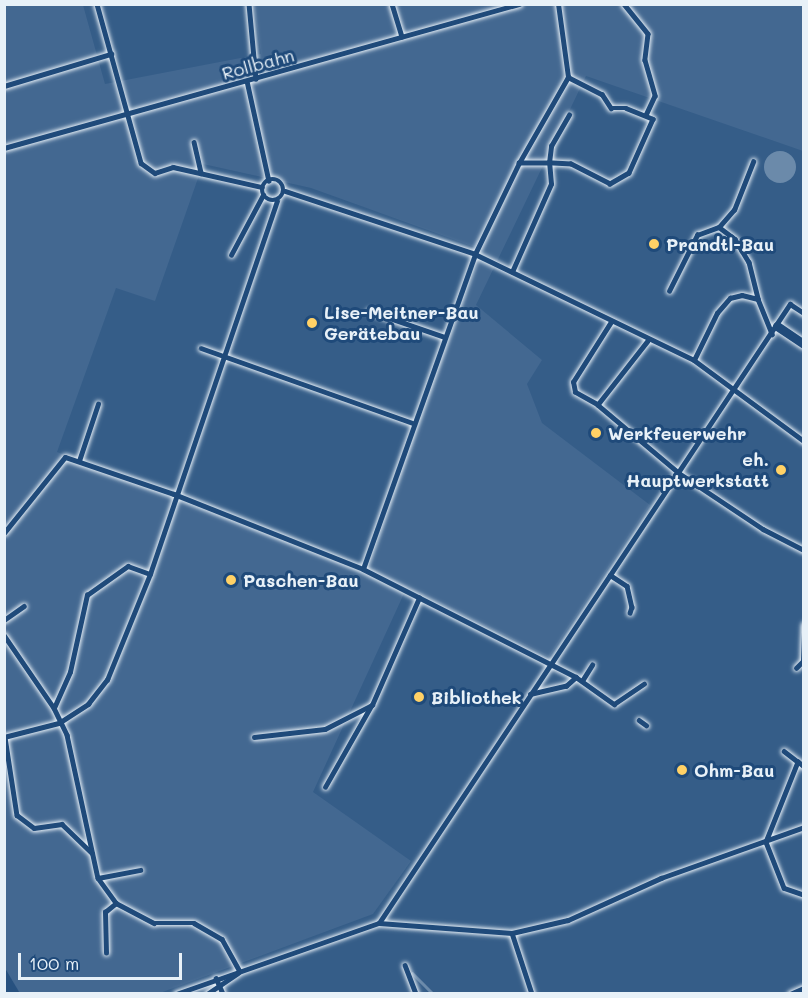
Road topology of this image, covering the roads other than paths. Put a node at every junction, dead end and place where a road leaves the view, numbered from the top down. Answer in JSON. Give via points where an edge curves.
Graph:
{"nodes":[{"id":1,"x":97,"y":4,"type":"edge"},
{"id":2,"x":249,"y":4,"type":"edge"},
{"id":3,"x":392,"y":4,"type":"edge"},
{"id":4,"x":519,"y":4,"type":"edge"},
{"id":5,"x":558,"y":4,"type":"edge"},
{"id":6,"x":624,"y":4,"type":"edge"},
{"id":7,"x":402,"y":37,"type":"junction"},
{"id":8,"x":111,"y":54,"type":"junction"},
{"id":9,"x":568,"y":77,"type":"junction"},
{"id":10,"x":256,"y":79,"type":"junction"},
{"id":11,"x":247,"y":81,"type":"junction"},
{"id":12,"x":4,"y":86,"type":"edge"},
{"id":13,"x":128,"y":114,"type":"junction"},
{"id":14,"x":569,"y":115,"type":"dead end"},
{"id":15,"x":646,"y":115,"type":"junction"},
{"id":16,"x":194,"y":142,"type":"dead end"},
{"id":17,"x":4,"y":148,"type":"edge"},
{"id":18,"x":753,"y":162,"type":"dead end"},
{"id":19,"x":519,"y":163,"type":"junction"},
{"id":20,"x":549,"y":164,"type":"junction"},
{"id":21,"x":201,"y":174,"type":"junction"},
{"id":22,"x":269,"y":181,"type":"junction"},
{"id":23,"x":262,"y":187,"type":"junction"},
{"id":24,"x":285,"y":191,"type":"junction"},
{"id":25,"x":263,"y":195,"type":"junction"},
{"id":26,"x":277,"y":201,"type":"junction"},
{"id":27,"x":719,"y":227,"type":"junction"},
{"id":28,"x":476,"y":254,"type":"junction"},
{"id":29,"x":231,"y":255,"type":"dead end"},
{"id":30,"x":512,"y":272,"type":"junction"},
{"id":31,"x":669,"y":291,"type":"dead end"},
{"id":32,"x":758,"y":299,"type":"junction"},
{"id":33,"x":369,"y":310,"type":"dead end"},
{"id":34,"x":804,"y":313,"type":"edge"},
{"id":35,"x":611,"y":322,"type":"junction"},
{"id":36,"x":775,"y":330,"type":"junction"},
{"id":37,"x":445,"y":337,"type":"junction"},
{"id":38,"x":648,"y":341,"type":"junction"},
{"id":39,"x":804,"y":344,"type":"edge"},
{"id":40,"x":201,"y":348,"type":"dead end"},
{"id":41,"x":224,"y":356,"type":"junction"},
{"id":42,"x":694,"y":360,"type":"junction"},
{"id":43,"x":733,"y":392,"type":"junction"},
{"id":44,"x":98,"y":404,"type":"dead end"},
{"id":45,"x":598,"y":405,"type":"junction"},
{"id":46,"x":413,"y":423,"type":"junction"},
{"id":47,"x":804,"y":441,"type":"edge"},
{"id":48,"x":79,"y":461,"type":"junction"},
{"id":49,"x":679,"y":473,"type":"junction"},
{"id":50,"x":174,"y":494,"type":"junction"},
{"id":51,"x":4,"y":533,"type":"edge"},
{"id":52,"x":804,"y":550,"type":"edge"},
{"id":53,"x":363,"y":568,"type":"junction"},
{"id":54,"x":150,"y":574,"type":"junction"},
{"id":55,"x":610,"y":575,"type":"junction"},
{"id":56,"x":419,"y":598,"type":"junction"},
{"id":57,"x":24,"y":606,"type":"dead end"},
{"id":58,"x":630,"y":613,"type":"dead end"},
{"id":59,"x":4,"y":620,"type":"edge"},
{"id":60,"x":804,"y":625,"type":"edge"},
{"id":61,"x":4,"y":635,"type":"edge"},
{"id":62,"x":550,"y":663,"type":"junction"},
{"id":63,"x":592,"y":665,"type":"dead end"},
{"id":64,"x":796,"y":668,"type":"dead end"},
{"id":65,"x":576,"y":676,"type":"junction"},
{"id":66,"x":582,"y":681,"type":"junction"},
{"id":67,"x":644,"y":684,"type":"dead end"},
{"id":68,"x":530,"y":694,"type":"junction"},
{"id":69,"x":372,"y":705,"type":"junction"},
{"id":70,"x":54,"y":708,"type":"junction"},
{"id":71,"x":639,"y":720,"type":"dead end"},
{"id":72,"x":59,"y":723,"type":"junction"},
{"id":73,"x":646,"y":725,"type":"dead end"},
{"id":74,"x":5,"y":737,"type":"edge"},
{"id":75,"x":254,"y":737,"type":"dead end"},
{"id":76,"x":784,"y":751,"type":"dead end"},
{"id":77,"x":798,"y":762,"type":"junction"},
{"id":78,"x":804,"y":767,"type":"edge"},
{"id":79,"x":325,"y":787,"type":"dead end"},
{"id":80,"x":804,"y":827,"type":"edge"},
{"id":81,"x":766,"y":842,"type":"junction"},
{"id":82,"x":93,"y":853,"type":"junction"},
{"id":83,"x":140,"y":870,"type":"dead end"},
{"id":84,"x":98,"y":878,"type":"junction"},
{"id":85,"x":804,"y":895,"type":"edge"},
{"id":86,"x":116,"y":903,"type":"junction"},
{"id":87,"x":379,"y":923,"type":"junction"},
{"id":88,"x":512,"y":933,"type":"junction"},
{"id":89,"x":106,"y":953,"type":"dead end"},
{"id":90,"x":405,"y":965,"type":"dead end"},
{"id":91,"x":240,"y":971,"type":"junction"},
{"id":92,"x":216,"y":978,"type":"junction"},
{"id":93,"x":220,"y":987,"type":"junction"},
{"id":94,"x":804,"y":988,"type":"edge"},
{"id":95,"x":176,"y":993,"type":"edge"},
{"id":96,"x":207,"y":993,"type":"edge"},
{"id":97,"x":223,"y":993,"type":"edge"},
{"id":98,"x":416,"y":993,"type":"edge"},
{"id":99,"x":532,"y":993,"type":"edge"},
{"id":100,"x":790,"y":993,"type":"edge"}],
"edges":[{"from":1,"to":8,"type":"lane"},
{"from":2,"to":10,"type":"lane"},
{"from":3,"to":7,"type":"lane"},
{"from":4,"to":7,"type":"lane","name":"Rollbahn"},
{"from":5,"to":9,"type":"lane"},
{"from":6,"to":15,"type":"lane","via":[[648,34],[645,60],[655,96]]},
{"from":7,"to":10,"type":"lane","name":"Rollbahn"},
{"from":8,"to":12,"type":"lane"},
{"from":8,"to":13,"type":"lane"},
{"from":9,"to":15,"type":"lane","via":[[602,94],[611,108]]},
{"from":9,"to":19,"type":"lane"},
{"from":10,"to":11,"type":"lane","name":"Rollbahn"},
{"from":11,"to":13,"type":"lane","name":"Rollbahn"},
{"from":11,"to":22,"type":"lane"},
{"from":13,"to":17,"type":"lane","name":"Rollbahn"},
{"from":13,"to":21,"type":"lane","via":[[141,163],[155,173],[173,167]]},
{"from":14,"to":20,"type":"lane","via":[[551,146]]},
{"from":15,"to":20,"type":"lane","via":[[653,119],[629,173],[620,181],[610,184],[572,164]]},
{"from":16,"to":21,"type":"lane"},
{"from":18,"to":27,"type":"lane","via":[[734,210]]},
{"from":19,"to":20,"type":"lane"},
{"from":19,"to":28,"type":"lane"},
{"from":20,"to":30,"type":"lane","via":[[551,184],[547,197]]},
{"from":21,"to":23,"type":"lane"},
{"from":22,"to":23,"type":"lane"},
{"from":22,"to":24,"type":"lane","via":[[282,184]]},
{"from":23,"to":25,"type":"lane"},
{"from":24,"to":26,"type":"lane"},
{"from":24,"to":28,"type":"lane"},
{"from":25,"to":26,"type":"lane"},
{"from":25,"to":29,"type":"lane"},
{"from":26,"to":41,"type":"lane"},
{"from":27,"to":31,"type":"lane","via":[[697,235]]},
{"from":27,"to":32,"type":"lane","via":[[735,239],[749,261]]},
{"from":28,"to":30,"type":"lane"},
{"from":28,"to":37,"type":"lane"},
{"from":30,"to":35,"type":"lane"},
{"from":32,"to":36,"type":"lane"},
{"from":32,"to":42,"type":"lane","via":[[742,295],[730,298],[717,313]]},
{"from":33,"to":37,"type":"lane"},
{"from":34,"to":36,"type":"lane","via":[[790,304]]},
{"from":35,"to":38,"type":"lane"},
{"from":35,"to":45,"type":"lane","via":[[573,382],[575,392]]},
{"from":36,"to":39,"type":"street"},
{"from":36,"to":43,"type":"lane"},
{"from":37,"to":46,"type":"lane"},
{"from":38,"to":42,"type":"lane"},
{"from":38,"to":45,"type":"lane"},
{"from":40,"to":41,"type":"lane"},
{"from":41,"to":46,"type":"lane"},
{"from":41,"to":50,"type":"lane"},
{"from":42,"to":43,"type":"lane"},
{"from":43,"to":47,"type":"lane"},
{"from":43,"to":49,"type":"lane"},
{"from":44,"to":48,"type":"lane"},
{"from":45,"to":49,"type":"lane"},
{"from":46,"to":53,"type":"lane"},
{"from":48,"to":50,"type":"lane"},
{"from":48,"to":51,"type":"lane","via":[[65,457]]},
{"from":49,"to":52,"type":"lane","via":[[763,529]]},
{"from":49,"to":55,"type":"lane"},
{"from":50,"to":53,"type":"lane"},
{"from":50,"to":54,"type":"lane"},
{"from":53,"to":56,"type":"lane"},
{"from":54,"to":70,"type":"lane","via":[[128,566],[87,595],[70,672]]},
{"from":54,"to":72,"type":"lane","via":[[106,680],[88,704]]},
{"from":55,"to":58,"type":"lane","via":[[627,586]]},
{"from":55,"to":62,"type":"lane"},
{"from":56,"to":62,"type":"lane"},
{"from":56,"to":69,"type":"lane"},
{"from":57,"to":59,"type":"lane"},
{"from":60,"to":64,"type":"lane","via":[[803,662]]},
{"from":61,"to":70,"type":"lane"},
{"from":62,"to":65,"type":"lane"},
{"from":62,"to":68,"type":"lane"},
{"from":63,"to":66,"type":"lane"},
{"from":65,"to":66,"type":"lane"},
{"from":65,"to":68,"type":"lane","via":[[566,686]]},
{"from":66,"to":67,"type":"lane","via":[[614,704]]},
{"from":68,"to":87,"type":"lane"},
{"from":69,"to":75,"type":"lane","via":[[325,729]]},
{"from":69,"to":79,"type":"lane"},
{"from":70,"to":72,"type":"lane"},
{"from":71,"to":73,"type":"lane"},
{"from":72,"to":74,"type":"lane"},
{"from":72,"to":82,"type":"lane","via":[[73,753]]},
{"from":74,"to":82,"type":"lane","via":[[17,815],[34,828],[62,824]]},
{"from":76,"to":77,"type":"lane"},
{"from":77,"to":78,"type":"lane"},
{"from":77,"to":81,"type":"lane"},
{"from":80,"to":81,"type":"lane"},
{"from":81,"to":85,"type":"lane","via":[[784,888]]},
{"from":81,"to":88,"type":"lane","via":[[661,878],[568,920]]},
{"from":82,"to":84,"type":"lane"},
{"from":83,"to":84,"type":"lane"},
{"from":84,"to":86,"type":"lane"},
{"from":86,"to":89,"type":"lane","via":[[105,912]]},
{"from":86,"to":91,"type":"lane","via":[[153,923],[194,923],[222,939]]},
{"from":87,"to":88,"type":"lane"},
{"from":87,"to":91,"type":"lane"},
{"from":88,"to":99,"type":"lane"},
{"from":90,"to":98,"type":"lane"},
{"from":91,"to":92,"type":"lane"},
{"from":91,"to":93,"type":"lane"},
{"from":92,"to":93,"type":"lane"},
{"from":92,"to":95,"type":"lane"},
{"from":93,"to":96,"type":"lane"},
{"from":93,"to":97,"type":"lane"},
{"from":94,"to":100,"type":"lane"}]}
